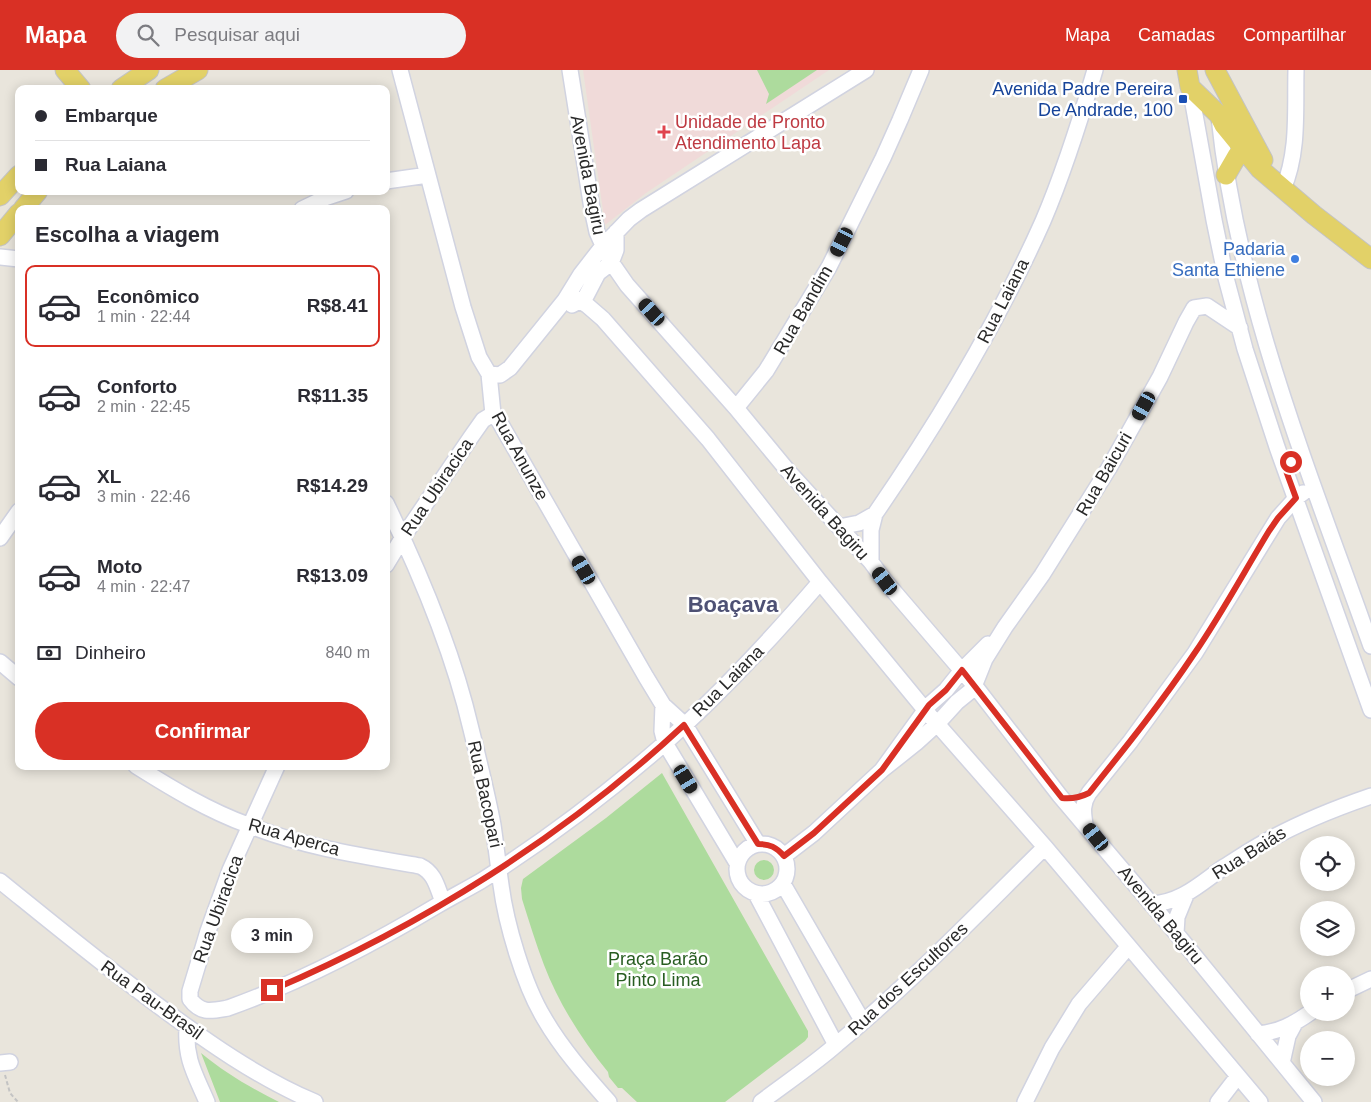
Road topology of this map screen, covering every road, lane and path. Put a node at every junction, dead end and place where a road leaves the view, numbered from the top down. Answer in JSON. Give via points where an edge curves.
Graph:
{"nodes":[{"id":1,"x":65,"y":70,"type":"edge"},
{"id":2,"x":150,"y":70,"type":"edge"},
{"id":3,"x":198,"y":70,"type":"edge"},
{"id":4,"x":400,"y":70,"type":"edge"},
{"id":5,"x":570,"y":70,"type":"edge"},
{"id":6,"x":866,"y":70,"type":"edge"},
{"id":7,"x":921,"y":70,"type":"edge"},
{"id":8,"x":1094,"y":70,"type":"edge"},
{"id":9,"x":1214,"y":70,"type":"edge"},
{"id":10,"x":1296,"y":70,"type":"edge"},
{"id":11,"x":1189,"y":78,"type":"edge"},
{"id":12,"x":78,"y":85,"type":"edge"},
{"id":13,"x":127,"y":85,"type":"edge"},
{"id":14,"x":172,"y":85,"type":"edge"},
{"id":15,"x":1219,"y":114,"type":"junction"},
{"id":16,"x":1244,"y":151,"type":"junction"},
{"id":17,"x":428,"y":174,"type":"junction"},
{"id":18,"x":1226,"y":175,"type":"junction"},
{"id":19,"x":15,"y":179,"type":"edge"},
{"id":20,"x":390,"y":180,"type":"edge"},
{"id":21,"x":1278,"y":184,"type":"junction"},
{"id":22,"x":34,"y":195,"type":"edge"},
{"id":23,"x":334,"y":195,"type":"edge"},
{"id":24,"x":0,"y":196,"type":"edge"},
{"id":25,"x":1232,"y":204,"type":"junction"},
{"id":26,"x":26,"y":205,"type":"edge"},
{"id":27,"x":310,"y":205,"type":"edge"},
{"id":28,"x":1211,"y":208,"type":"junction"},
{"id":29,"x":15,"y":218,"type":"edge"},
{"id":30,"x":1236,"y":222,"type":"junction"},
{"id":31,"x":1215,"y":228,"type":"junction"},
{"id":32,"x":616,"y":232,"type":"junction"},
{"id":33,"x":0,"y":236,"type":"edge"},
{"id":34,"x":602,"y":247,"type":"junction"},
{"id":35,"x":0,"y":257,"type":"edge"},
{"id":36,"x":15,"y":259,"type":"edge"},
{"id":37,"x":1371,"y":259,"type":"edge"},
{"id":38,"x":611,"y":263,"type":"junction"},
{"id":39,"x":575,"y":297,"type":"junction"},
{"id":40,"x":1240,"y":328,"type":"junction"},
{"id":41,"x":489,"y":374,"type":"junction"},
{"id":42,"x":736,"y":408,"type":"junction"},
{"id":43,"x":493,"y":414,"type":"junction"},
{"id":44,"x":1298,"y":440,"type":"junction"},
{"id":45,"x":1277,"y":447,"type":"junction"},
{"id":46,"x":1306,"y":462,"type":"junction"},
{"id":47,"x":1285,"y":468,"type":"junction"},
{"id":48,"x":1314,"y":485,"type":"junction"},
{"id":49,"x":1296,"y":498,"type":"junction"},
{"id":50,"x":390,"y":511,"type":"edge"},
{"id":51,"x":875,"y":514,"type":"junction"},
{"id":52,"x":15,"y":517,"type":"edge"},
{"id":53,"x":839,"y":526,"type":"junction"},
{"id":54,"x":403,"y":537,"type":"junction"},
{"id":55,"x":0,"y":538,"type":"edge"},
{"id":56,"x":390,"y":558,"type":"edge"},
{"id":57,"x":871,"y":562,"type":"junction"},
{"id":58,"x":820,"y":582,"type":"junction"},
{"id":59,"x":1005,"y":627,"type":"junction"},
{"id":60,"x":1371,"y":646,"type":"edge"},
{"id":61,"x":0,"y":662,"type":"edge"},
{"id":62,"x":962,"y":670,"type":"junction"},
{"id":63,"x":15,"y":675,"type":"edge"},
{"id":64,"x":975,"y":686,"type":"junction"},
{"id":65,"x":663,"y":705,"type":"junction"},
{"id":66,"x":926,"y":710,"type":"junction"},
{"id":67,"x":1371,"y":710,"type":"edge"},
{"id":68,"x":937,"y":724,"type":"junction"},
{"id":69,"x":684,"y":725,"type":"junction"},
{"id":70,"x":665,"y":743,"type":"junction"},
{"id":71,"x":143,"y":770,"type":"edge"},
{"id":72,"x":274,"y":770,"type":"edge"},
{"id":73,"x":882,"y":770,"type":"junction"},
{"id":74,"x":1089,"y":793,"type":"junction"},
{"id":75,"x":1371,"y":796,"type":"edge"},
{"id":76,"x":1062,"y":798,"type":"junction"},
{"id":77,"x":1085,"y":824,"type":"junction"},
{"id":78,"x":249,"y":826,"type":"junction"},
{"id":79,"x":758,"y":844,"type":"junction"},
{"id":80,"x":1045,"y":847,"type":"junction"},
{"id":81,"x":784,"y":856,"type":"junction"},
{"id":82,"x":737,"y":863,"type":"junction"},
{"id":83,"x":500,"y":868,"type":"junction"},
{"id":84,"x":0,"y":881,"type":"edge"},
{"id":85,"x":783,"y":884,"type":"junction"},
{"id":86,"x":756,"y":894,"type":"junction"},
{"id":87,"x":1186,"y":895,"type":"junction"},
{"id":88,"x":443,"y":902,"type":"junction"},
{"id":89,"x":1151,"y":904,"type":"junction"},
{"id":90,"x":1176,"y":933,"type":"junction"},
{"id":91,"x":1128,"y":947,"type":"junction"},
{"id":92,"x":1371,"y":979,"type":"edge"},
{"id":93,"x":1355,"y":987,"type":"edge"},
{"id":94,"x":190,"y":1000,"type":"joint"},
{"id":95,"x":1300,"y":1020,"type":"edge"},
{"id":96,"x":863,"y":1022,"type":"junction"},
{"id":97,"x":1295,"y":1023,"type":"junction"},
{"id":98,"x":187,"y":1028,"type":"junction"},
{"id":99,"x":1258,"y":1034,"type":"junction"},
{"id":100,"x":836,"y":1045,"type":"junction"},
{"id":101,"x":4,"y":1063,"type":"edge"},
{"id":102,"x":1282,"y":1063,"type":"junction"},
{"id":103,"x":1238,"y":1076,"type":"junction"},
{"id":104,"x":18,"y":1102,"type":"edge"},
{"id":105,"x":206,"y":1102,"type":"edge"},
{"id":106,"x":315,"y":1102,"type":"edge"},
{"id":107,"x":609,"y":1102,"type":"edge"},
{"id":108,"x":761,"y":1102,"type":"edge"},
{"id":109,"x":1025,"y":1102,"type":"edge"},
{"id":110,"x":1218,"y":1102,"type":"edge"},
{"id":111,"x":1260,"y":1102,"type":"edge"},
{"id":112,"x":1314,"y":1102,"type":"edge"}],
"edges":[{"from":1,"to":12,"type":"main road"},
{"from":2,"to":13,"type":"main road"},
{"from":3,"to":14,"type":"main road"},
{"from":4,"to":17,"type":"street","name":"Rua Anunze"},
{"from":5,"to":34,"type":"street","name":"Avenida Bagiru","via":[[592,209]]},
{"from":6,"to":32,"type":"street","via":[[641,210]]},
{"from":7,"to":42,"type":"street","name":"Rua Bandim","via":[[829,266],[766,372]]},
{"from":8,"to":51,"type":"street","name":"Rua Laiana","via":[[1049,206],[990,330],[932,428]]},
{"from":9,"to":15,"type":"main road"},
{"from":9,"to":21,"type":"main road"},
{"from":10,"to":21,"type":"street","via":[[1290,173]]},
{"from":11,"to":15,"type":"main road"},
{"from":11,"to":28,"type":"street"},
{"from":15,"to":16,"type":"main road","via":[[1224,126]]},
{"from":15,"to":18,"type":"street"},
{"from":16,"to":18,"type":"main road","via":[[1237,156]]},
{"from":16,"to":21,"type":"main road"},
{"from":17,"to":20,"type":"street"},
{"from":17,"to":41,"type":"street","name":"Rua Anunze","via":[[475,346],[482,366]]},
{"from":18,"to":25,"type":"street"},
{"from":19,"to":24,"type":"main road"},
{"from":21,"to":37,"type":"main road"},
{"from":22,"to":26,"type":"main road"},
{"from":23,"to":27,"type":"street"},
{"from":25,"to":28,"type":"street","via":[[1230,209],[1221,213]]},
{"from":25,"to":30,"type":"street"},
{"from":28,"to":31,"type":"street"},
{"from":29,"to":33,"type":"main road"},
{"from":30,"to":31,"type":"street","via":[[1228,219]]},
{"from":30,"to":44,"type":"street","via":[[1260,321]]},
{"from":31,"to":40,"type":"street"},
{"from":32,"to":34,"type":"street"},
{"from":32,"to":38,"type":"street","via":[[616,250]]},
{"from":34,"to":38,"type":"street","name":"Avenida Bagiru"},
{"from":34,"to":39,"type":"street","via":[[582,274]]},
{"from":35,"to":36,"type":"street"},
{"from":38,"to":39,"type":"street","via":[[598,273],[585,298]]},
{"from":38,"to":42,"type":"street","name":"Avenida Bagiru"},
{"from":39,"to":41,"type":"street","via":[[546,324],[510,368],[500,375]]},
{"from":39,"to":58,"type":"street","via":[[603,319],[708,439]]},
{"from":40,"to":45,"type":"street"},
{"from":40,"to":59,"type":"street","name":"Rua Baicuri","via":[[1207,306],[1194,308],[1109,468],[1042,575]]},
{"from":41,"to":43,"type":"street","name":"Rua Anunze"},
{"from":42,"to":53,"type":"street","name":"Avenida Bagiru"},
{"from":43,"to":54,"type":"street","name":"Rua Ubiracica","via":[[479,426]]},
{"from":43,"to":65,"type":"street","name":"Rua Anunze"},
{"from":44,"to":45,"type":"street","via":[[1289,448]]},
{"from":44,"to":46,"type":"street"},
{"from":45,"to":47,"type":"street"},
{"from":46,"to":47,"type":"street","via":[[1294,461]]},
{"from":46,"to":48,"type":"street"},
{"from":47,"to":49,"type":"street"},
{"from":48,"to":49,"type":"street"},
{"from":48,"to":60,"type":"street"},
{"from":49,"to":67,"type":"street"},
{"from":49,"to":74,"type":"street","via":[[1269,531],[1185,668]]},
{"from":50,"to":54,"type":"street","name":"Rua Bacopari"},
{"from":51,"to":53,"type":"street","via":[[859,523]]},
{"from":51,"to":57,"type":"street","name":"Rua Laiana","via":[[871,530]]},
{"from":52,"to":55,"type":"street"},
{"from":53,"to":57,"type":"street","name":"Avenida Bagiru"},
{"from":54,"to":56,"type":"street","name":"Rua Ubiracica"},
{"from":54,"to":83,"type":"street","name":"Rua Bacopari","via":[[458,681]]},
{"from":57,"to":62,"type":"street","name":"Avenida Bagiru"},
{"from":58,"to":66,"type":"street"},
{"from":58,"to":69,"type":"street","name":"Rua Laiana","via":[[754,656]]},
{"from":59,"to":62,"type":"street","name":"Rua Baicuri"},
{"from":59,"to":64,"type":"street","name":"Rua Baicuri","via":[[982,665]]},
{"from":61,"to":63,"type":"street"},
{"from":62,"to":64,"type":"street","name":"Avenida Bagiru"},
{"from":62,"to":66,"type":"street","name":"Rua Baicuri"},
{"from":64,"to":68,"type":"street","name":"Rua Baicuri"},
{"from":64,"to":76,"type":"street","name":"Avenida Bagiru"},
{"from":65,"to":69,"type":"street","name":"Rua Anunze"},
{"from":65,"to":70,"type":"street"},
{"from":66,"to":68,"type":"street"},
{"from":66,"to":73,"type":"street","name":"Rua Baicuri"},
{"from":68,"to":73,"type":"street","name":"Rua Baicuri"},
{"from":68,"to":80,"type":"street"},
{"from":69,"to":70,"type":"street","name":"Rua Laiana"},
{"from":69,"to":79,"type":"street"},
{"from":70,"to":82,"type":"street"},
{"from":70,"to":83,"type":"street","name":"Rua Laiana","via":[[605,793]]},
{"from":71,"to":78,"type":"street","name":"Rua Aperca"},
{"from":72,"to":78,"type":"street","name":"Rua Ubiracica"},
{"from":73,"to":81,"type":"street","name":"Rua Baicuri","via":[[814,833]]},
{"from":74,"to":76,"type":"street","via":[[1079,798]]},
{"from":74,"to":77,"type":"street","via":[[1084,801]]},
{"from":75,"to":87,"type":"street","name":"Rua Baiás","via":[[1298,823],[1232,862]]},
{"from":76,"to":77,"type":"street","name":"Avenida Bagiru"},
{"from":77,"to":89,"type":"street","name":"Avenida Bagiru"},
{"from":78,"to":88,"type":"street","name":"Rua Aperca","via":[[336,851],[420,866],[428,870]]},
{"from":78,"to":94,"type":"street","name":"Rua Ubiracica","via":[[208,931],[191,986]]},
{"from":79,"to":81,"type":"street","via":[[773,846]]},
{"from":79,"to":82,"type":"street","via":[[749,847]]},
{"from":80,"to":91,"type":"street"},
{"from":80,"to":96,"type":"street","name":"Rua dos Escultores"},
{"from":81,"to":85,"type":"street","via":[[788,865]]},
{"from":82,"to":86,"type":"street","via":[[740,882]]},
{"from":83,"to":88,"type":"street","name":"Rua Laiana"},
{"from":83,"to":107,"type":"street","name":"Rua Bacopari","via":[[504,902],[528,985],[548,1024]]},
{"from":84,"to":98,"type":"street","name":"Rua Pau-Brasil"},
{"from":85,"to":86,"type":"street","via":[[766,895]]},
{"from":85,"to":96,"type":"street"},
{"from":86,"to":100,"type":"street"},
{"from":87,"to":89,"type":"street","name":"Rua Baiás","via":[[1169,902]]},
{"from":87,"to":90,"type":"street","via":[[1177,917]]},
{"from":88,"to":94,"type":"street","name":"Rua Laiana","via":[[324,968],[238,1004],[212,1011],[198,1009]]},
{"from":89,"to":90,"type":"street","name":"Avenida Bagiru"},
{"from":90,"to":99,"type":"street","name":"Avenida Bagiru"},
{"from":91,"to":103,"type":"street"},
{"from":91,"to":109,"type":"street","via":[[1079,1004]]},
{"from":92,"to":93,"type":"street"},
{"from":95,"to":97,"type":"street"},
{"from":96,"to":100,"type":"street","name":"Rua dos Escultores"},
{"from":97,"to":99,"type":"street","via":[[1279,1031]]},
{"from":97,"to":102,"type":"street","via":[[1288,1036]]},
{"from":98,"to":105,"type":"street","via":[[186,1046]]},
{"from":98,"to":106,"type":"street","name":"Rua Pau-Brasil","via":[[236,1061]]},
{"from":99,"to":102,"type":"street","name":"Avenida Bagiru"},
{"from":100,"to":108,"type":"street","name":"Rua dos Escultores"},
{"from":101,"to":104,"type":"path","via":[[9,1090]]},
{"from":102,"to":112,"type":"street","name":"Avenida Bagiru"},
{"from":103,"to":110,"type":"street"},
{"from":103,"to":111,"type":"street"}]}
